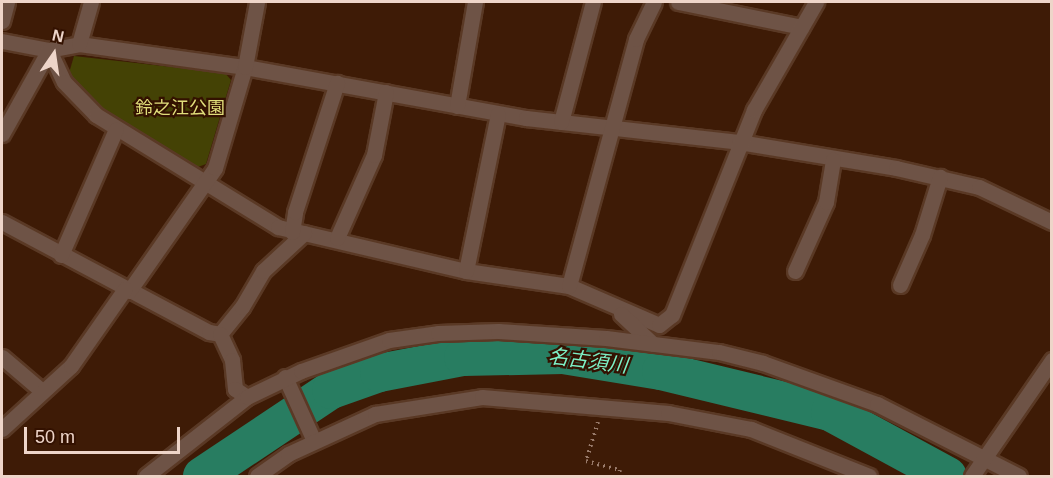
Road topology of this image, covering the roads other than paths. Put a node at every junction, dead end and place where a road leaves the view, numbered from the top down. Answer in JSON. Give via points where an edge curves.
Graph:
{"nodes":[{"id":1,"x":7,"y":2,"type":"edge"},
{"id":2,"x":91,"y":2,"type":"edge"},
{"id":3,"x":257,"y":2,"type":"edge"},
{"id":4,"x":475,"y":2,"type":"edge"},
{"id":5,"x":593,"y":2,"type":"edge"},
{"id":6,"x":654,"y":2,"type":"edge"},
{"id":7,"x":678,"y":2,"type":"edge"},
{"id":8,"x":816,"y":2,"type":"edge"},
{"id":9,"x":716,"y":5,"type":"edge"},
{"id":10,"x":2,"y":21,"type":"edge"},
{"id":11,"x":802,"y":27,"type":"junction"},
{"id":12,"x":2,"y":41,"type":"edge"},
{"id":13,"x":79,"y":44,"type":"junction"},
{"id":14,"x":49,"y":50,"type":"junction"},
{"id":15,"x":245,"y":67,"type":"junction"},
{"id":16,"x":337,"y":84,"type":"junction"},
{"id":17,"x":386,"y":92,"type":"junction"},
{"id":18,"x":457,"y":106,"type":"junction"},
{"id":19,"x":498,"y":114,"type":"junction"},
{"id":20,"x":561,"y":122,"type":"junction"},
{"id":21,"x":612,"y":128,"type":"junction"},
{"id":22,"x":116,"y":129,"type":"junction"},
{"id":23,"x":2,"y":134,"type":"edge"},
{"id":24,"x":739,"y":142,"type":"junction"},
{"id":25,"x":833,"y":160,"type":"junction"},
{"id":26,"x":940,"y":177,"type":"junction"},
{"id":27,"x":207,"y":183,"type":"junction"},
{"id":28,"x":2,"y":222,"type":"edge"},
{"id":29,"x":1052,"y":222,"type":"edge"},
{"id":30,"x":298,"y":232,"type":"junction"},
{"id":31,"x":338,"y":238,"type":"junction"},
{"id":32,"x":61,"y":255,"type":"junction"},
{"id":33,"x":466,"y":271,"type":"junction"},
{"id":34,"x":795,"y":271,"type":"dead end"},
{"id":35,"x":900,"y":285,"type":"dead end"},
{"id":36,"x":569,"y":286,"type":"junction"},
{"id":37,"x":127,"y":290,"type":"junction"},
{"id":38,"x":615,"y":308,"type":"junction"},
{"id":39,"x":220,"y":334,"type":"junction"},
{"id":40,"x":653,"y":344,"type":"junction"},
{"id":41,"x":2,"y":357,"type":"edge"},
{"id":42,"x":1052,"y":360,"type":"edge"},
{"id":43,"x":285,"y":377,"type":"junction"},
{"id":44,"x":42,"y":391,"type":"junction"},
{"id":45,"x":247,"y":397,"type":"junction"},
{"id":46,"x":2,"y":429,"type":"edge"},
{"id":47,"x":314,"y":441,"type":"junction"},
{"id":48,"x":983,"y":457,"type":"junction"},
{"id":49,"x":147,"y":477,"type":"edge"},
{"id":50,"x":257,"y":477,"type":"edge"},
{"id":51,"x":869,"y":477,"type":"edge"},
{"id":52,"x":972,"y":477,"type":"edge"},
{"id":53,"x":1019,"y":477,"type":"edge"}],
"edges":[{"from":1,"to":10,"type":"street"},
{"from":2,"to":13,"type":"street"},
{"from":3,"to":15,"type":"street"},
{"from":4,"to":18,"type":"street"},
{"from":5,"to":20,"type":"street"},
{"from":6,"to":21,"type":"street","via":[[636,39]]},
{"from":7,"to":9,"type":"street"},
{"from":8,"to":11,"type":"street"},
{"from":9,"to":11,"type":"street"},
{"from":11,"to":24,"type":"street"},
{"from":12,"to":14,"type":"street"},
{"from":13,"to":14,"type":"street"},
{"from":13,"to":15,"type":"street"},
{"from":14,"to":22,"type":"street","via":[[64,82],[96,115]]},
{"from":14,"to":23,"type":"street"},
{"from":15,"to":16,"type":"street"},
{"from":15,"to":27,"type":"street"},
{"from":16,"to":17,"type":"street"},
{"from":16,"to":30,"type":"street","via":[[295,212]]},
{"from":17,"to":18,"type":"street"},
{"from":17,"to":31,"type":"street","via":[[374,155]]},
{"from":18,"to":19,"type":"street"},
{"from":19,"to":20,"type":"street"},
{"from":19,"to":33,"type":"street"},
{"from":20,"to":21,"type":"street"},
{"from":21,"to":24,"type":"street"},
{"from":21,"to":36,"type":"street"},
{"from":22,"to":27,"type":"street"},
{"from":22,"to":32,"type":"street"},
{"from":24,"to":25,"type":"street"},
{"from":24,"to":38,"type":"street","via":[[672,315],[658,325]]},
{"from":25,"to":26,"type":"street"},
{"from":25,"to":34,"type":"street","via":[[823,211]]},
{"from":26,"to":29,"type":"street","via":[[996,194]]},
{"from":26,"to":35,"type":"street","via":[[922,235]]},
{"from":27,"to":30,"type":"street"},
{"from":27,"to":37,"type":"street"},
{"from":28,"to":32,"type":"street"},
{"from":30,"to":31,"type":"street"},
{"from":30,"to":39,"type":"street","via":[[263,271]]},
{"from":31,"to":33,"type":"street"},
{"from":32,"to":37,"type":"street"},
{"from":33,"to":36,"type":"street"},
{"from":36,"to":38,"type":"street"},
{"from":37,"to":39,"type":"street"},
{"from":37,"to":44,"type":"street","via":[[71,366]]},
{"from":38,"to":40,"type":"street"},
{"from":39,"to":45,"type":"street","via":[[232,360],[235,389]]},
{"from":40,"to":43,"type":"street","via":[[530,331],[438,333],[367,345]]},
{"from":40,"to":48,"type":"street","via":[[719,352],[826,383]]},
{"from":41,"to":44,"type":"street"},
{"from":42,"to":48,"type":"street"},
{"from":43,"to":45,"type":"street"},
{"from":43,"to":47,"type":"street"},
{"from":44,"to":46,"type":"street"},
{"from":45,"to":49,"type":"street"},
{"from":47,"to":50,"type":"street"},
{"from":47,"to":51,"type":"street","via":[[375,414],[482,397],[668,413],[751,429]]},
{"from":48,"to":52,"type":"street"},
{"from":48,"to":53,"type":"street"}]}
